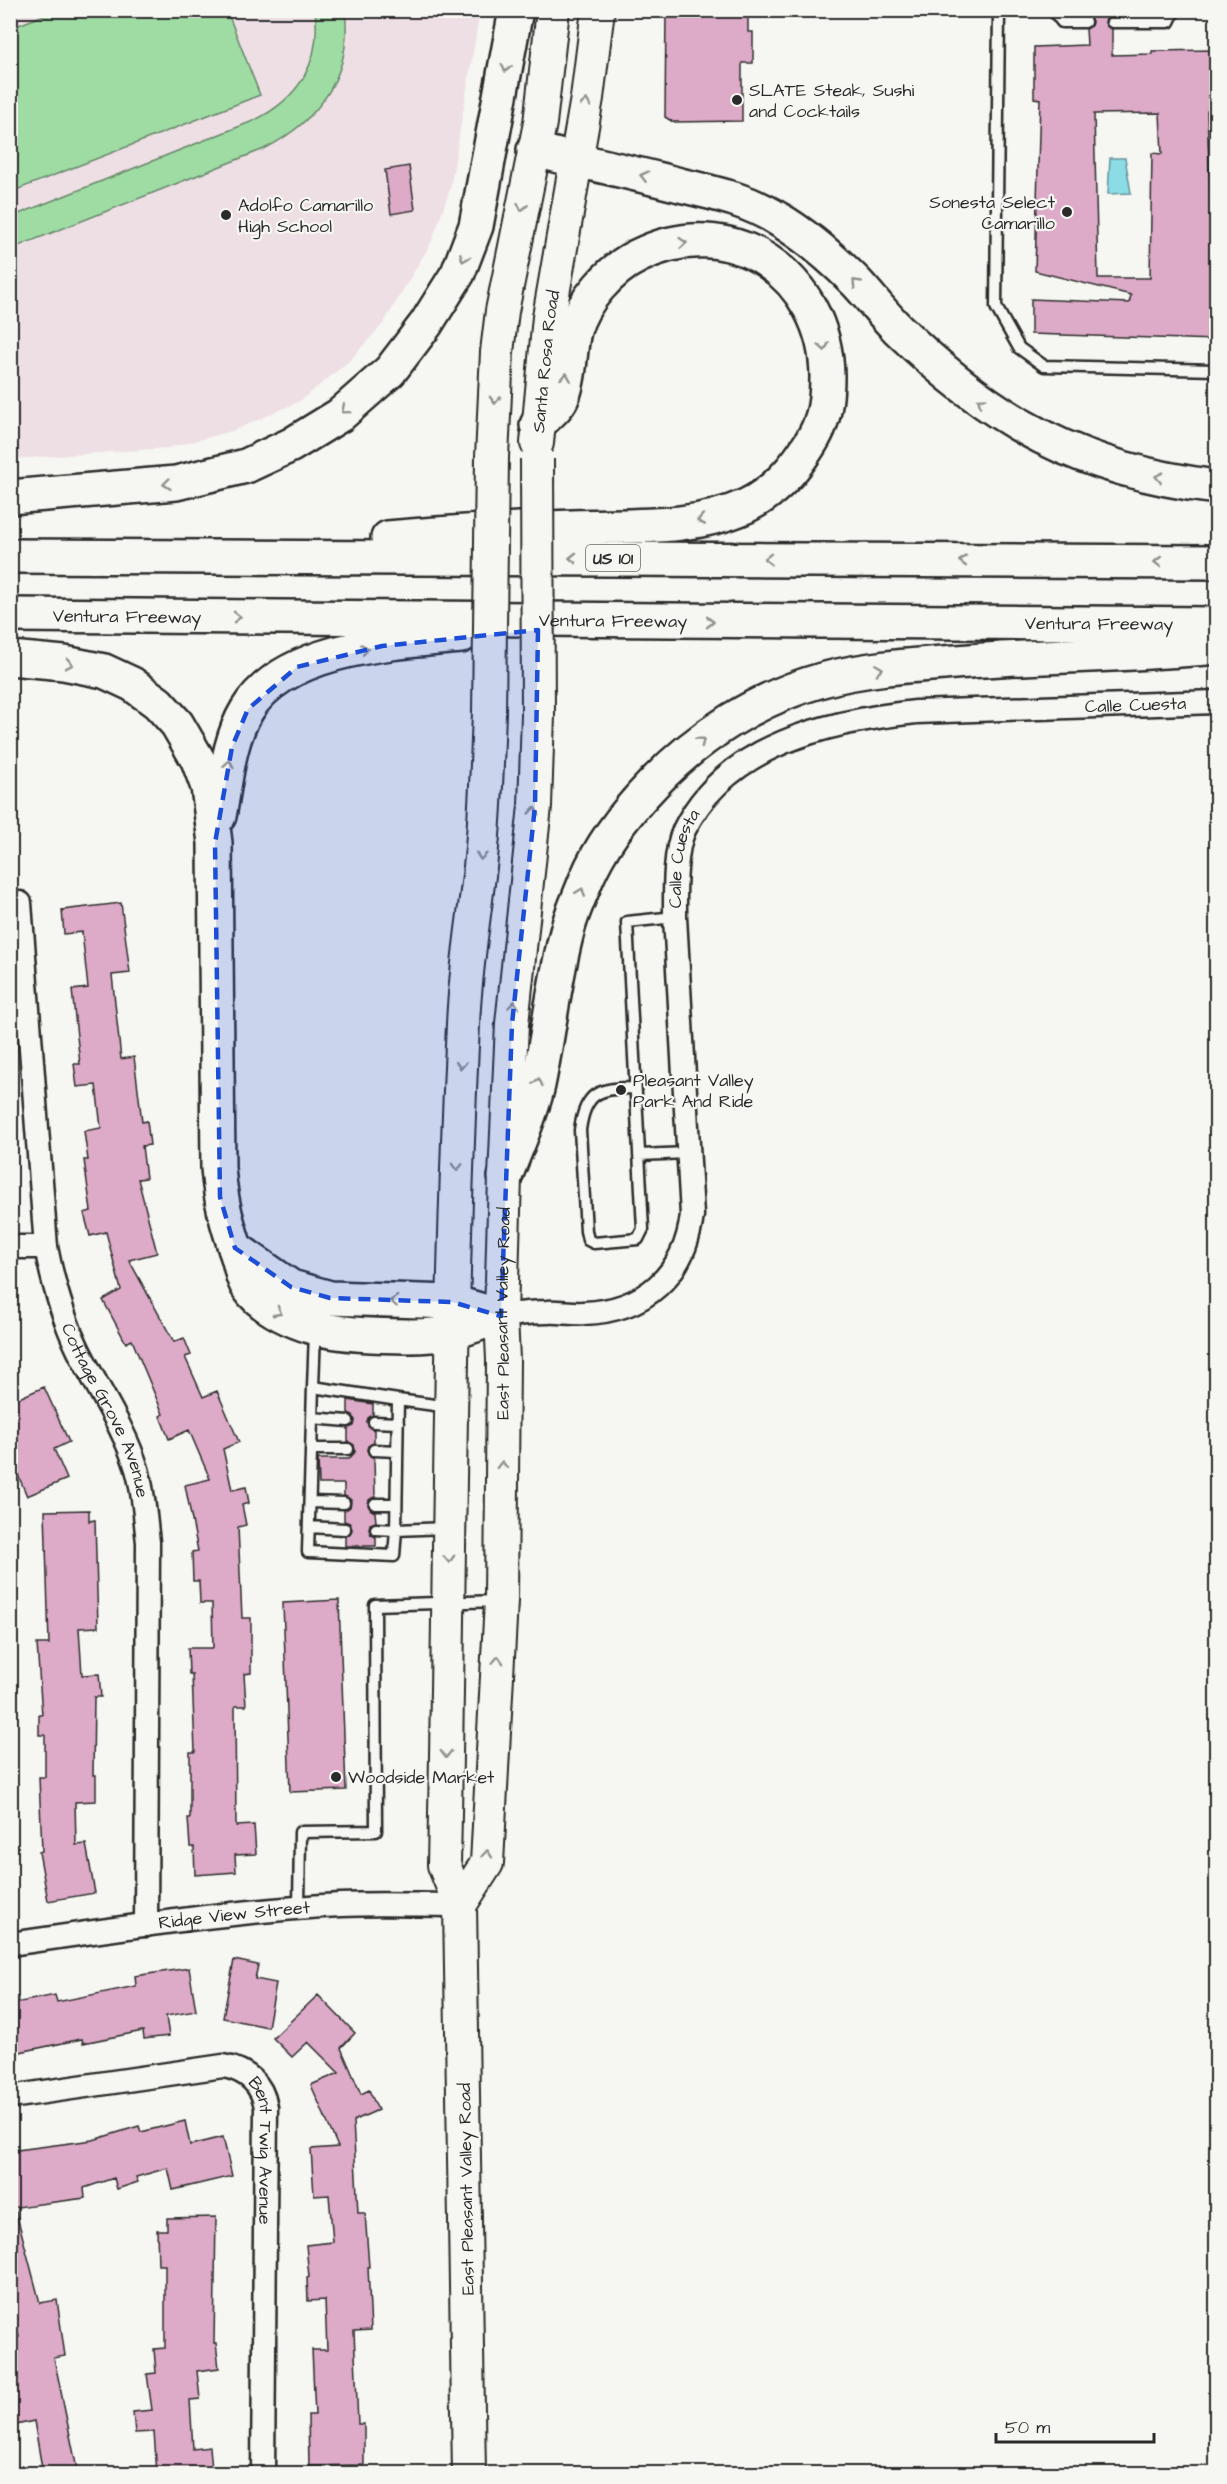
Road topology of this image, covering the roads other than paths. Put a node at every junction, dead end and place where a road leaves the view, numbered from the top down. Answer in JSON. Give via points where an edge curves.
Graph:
{"nodes":[{"id":1,"x":516,"y":10,"type":"edge"},
{"id":2,"x":553,"y":10,"type":"edge"},
{"id":3,"x":598,"y":10,"type":"edge"},
{"id":4,"x":999,"y":10,"type":"edge"},
{"id":5,"x":1053,"y":10,"type":"edge"},
{"id":6,"x":1175,"y":10,"type":"edge"},
{"id":7,"x":1086,"y":22,"type":"dead end"},
{"id":8,"x":1112,"y":22,"type":"dead end"},
{"id":9,"x":534,"y":150,"type":"junction"},
{"id":10,"x":576,"y":160,"type":"junction"},
{"id":11,"x":1216,"y":370,"type":"edge"},
{"id":12,"x":537,"y":425,"type":"junction"},
{"id":13,"x":1216,"y":487,"type":"edge"},
{"id":14,"x":10,"y":497,"type":"edge"},
{"id":15,"x":225,"y":555,"type":"junction"},
{"id":16,"x":10,"y":556,"type":"edge"},
{"id":17,"x":1216,"y":562,"type":"edge"},
{"id":18,"x":10,"y":615,"type":"edge"},
{"id":19,"x":630,"y":622,"type":"junction"},
{"id":20,"x":1216,"y":624,"type":"edge"},
{"id":21,"x":1216,"y":647,"type":"edge"},
{"id":22,"x":10,"y":658,"type":"edge"},
{"id":23,"x":1216,"y":702,"type":"edge"},
{"id":24,"x":538,"y":715,"type":"joint"},
{"id":25,"x":215,"y":843,"type":"junction"},
{"id":26,"x":20,"y":903,"type":"dead end"},
{"id":27,"x":675,"y":916,"type":"junction"},
{"id":28,"x":19,"y":1003,"type":"edge"},
{"id":29,"x":635,"y":1088,"type":"junction"},
{"id":30,"x":688,"y":1153,"type":"junction"},
{"id":31,"x":639,"y":1155,"type":"junction"},
{"id":32,"x":505,"y":1177,"type":"junction"},
{"id":33,"x":10,"y":1247,"type":"edge"},
{"id":34,"x":46,"y":1248,"type":"junction"},
{"id":35,"x":235,"y":1248,"type":"junction"},
{"id":36,"x":501,"y":1316,"type":"junction"},
{"id":37,"x":452,"y":1317,"type":"junction"},
{"id":38,"x":315,"y":1328,"type":"junction"},
{"id":39,"x":313,"y":1387,"type":"junction"},
{"id":40,"x":398,"y":1400,"type":"junction"},
{"id":41,"x":450,"y":1407,"type":"junction"},
{"id":42,"x":312,"y":1418,"type":"junction"},
{"id":43,"x":348,"y":1420,"type":"dead end"},
{"id":44,"x":374,"y":1422,"type":"dead end"},
{"id":45,"x":398,"y":1423,"type":"junction"},
{"id":46,"x":311,"y":1449,"type":"junction"},
{"id":47,"x":348,"y":1449,"type":"dead end"},
{"id":48,"x":374,"y":1450,"type":"dead end"},
{"id":49,"x":397,"y":1451,"type":"junction"},
{"id":50,"x":310,"y":1502,"type":"junction"},
{"id":51,"x":344,"y":1503,"type":"dead end"},
{"id":52,"x":375,"y":1504,"type":"dead end"},
{"id":53,"x":396,"y":1504,"type":"junction"},
{"id":54,"x":309,"y":1527,"type":"junction"},
{"id":55,"x":448,"y":1528,"type":"junction"},
{"id":56,"x":345,"y":1529,"type":"dead end"},
{"id":57,"x":376,"y":1529,"type":"dead end"},
{"id":58,"x":396,"y":1530,"type":"junction"},
{"id":59,"x":501,"y":1601,"type":"junction"},
{"id":60,"x":450,"y":1602,"type":"junction"},
{"id":61,"x":460,"y":1905,"type":"junction"},
{"id":62,"x":299,"y":1908,"type":"junction"},
{"id":63,"x":146,"y":1924,"type":"junction"},
{"id":64,"x":10,"y":1944,"type":"edge"},
{"id":65,"x":10,"y":2097,"type":"edge"},
{"id":66,"x":263,"y":2474,"type":"edge"},
{"id":67,"x":470,"y":2474,"type":"edge"}],
"edges":[{"from":1,"to":14,"type":"highway","one_way":true,"via":[[476,226],[458,273],[390,371],[340,415],[291,445],[246,465],[176,483]]},
{"from":2,"to":9,"type":"main road"},
{"from":10,"to":3,"type":"main road","name":"Santa Rosa Road","one_way":true},
{"from":4,"to":11,"type":"lane","via":[[996,307],[1018,348],[1044,366]]},
{"from":5,"to":7,"type":"lane","via":[[1062,22]]},
{"from":6,"to":8,"type":"lane","via":[[1169,22]]},
{"from":9,"to":10,"type":"highway"},
{"from":9,"to":37,"type":"main road","name":"East Pleasant Valley Road","one_way":true,"bridge":true,"via":[[497,352],[489,713],[483,835],[463,1022]]},
{"from":10,"to":12,"type":"main road","name":"Santa Rosa Road","via":[[549,317]]},
{"from":13,"to":10,"type":"highway","one_way":true,"via":[[1138,473],[1083,456],[1000,414],[966,390],[911,341],[855,281],[805,236],[775,217],[741,200]]},
{"from":12,"to":15,"type":"highway","one_way":true,"via":[[563,397],[574,329],[599,288],[638,256],[670,244],[712,240],[746,249],[775,265],[799,290],[815,316],[824,342],[827,387],[821,421],[808,448],[789,473],[748,505],[700,521],[460,531]]},
{"from":12,"to":24,"type":"main road","name":"Santa Rosa Road","bridge":true},
{"from":15,"to":16,"type":"highway","number":"US 101"},
{"from":17,"to":15,"type":"highway","number":"US 101","one_way":true},
{"from":18,"to":19,"type":"highway","name":"Ventura Freeway","one_way":true},
{"from":19,"to":20,"type":"highway","name":"Ventura Freeway","one_way":true},
{"from":25,"to":19,"type":"highway","one_way":true,"via":[[239,726],[260,694],[297,667],[325,656],[438,638]]},
{"from":32,"to":21,"type":"highway","one_way":true,"via":[[537,1087],[568,927],[587,876],[638,800],[701,740],[775,697],[822,680],[879,668]]},
{"from":22,"to":25,"type":"highway","one_way":true,"via":[[104,671],[132,684],[158,703],[177,724],[198,760],[208,787]]},
{"from":23,"to":27,"type":"street","name":"Calle Cuesta","via":[[916,712],[826,726],[780,743],[737,768],[705,798],[683,832],[675,873]]},
{"from":32,"to":24,"type":"main road","name":"East Pleasant Valley Road","one_way":true,"via":[[512,1024],[535,806]]},
{"from":25,"to":35,"type":"highway","via":[[218,1168],[220,1197]]},
{"from":26,"to":28,"type":"street","name":"Cottage Grove Avenue"},
{"from":27,"to":29,"type":"lane","via":[[627,922]]},
{"from":27,"to":30,"type":"street","name":"Calle Cuesta"},
{"from":28,"to":34,"type":"street","name":"Cottage Grove Avenue"},
{"from":29,"to":31,"type":"lane"},
{"from":29,"to":31,"type":"lane","via":[[603,1089],[587,1105],[581,1120],[586,1231],[590,1242],[638,1239],[642,1234]]},
{"from":30,"to":31,"type":"lane"},
{"from":30,"to":36,"type":"street","name":"Calle Cuesta","via":[[692,1215],[689,1237],[663,1282],[643,1298],[598,1312]]},
{"from":32,"to":36,"type":"main road","name":"East Pleasant Valley Road"},
{"from":33,"to":34,"type":"street"},
{"from":34,"to":63,"type":"street","name":"Cottage Grove Avenue","via":[[65,1319],[126,1440],[143,1500],[148,1542]]},
{"from":37,"to":35,"type":"highway","one_way":true,"via":[[330,1298],[291,1287]]},
{"from":35,"to":38,"type":"highway","one_way":true,"via":[[247,1286],[267,1306]]},
{"from":36,"to":37,"type":"highway"},
{"from":59,"to":36,"type":"main road","name":"East Pleasant Valley Road","one_way":true},
{"from":37,"to":38,"type":"highway","via":[[415,1336]]},
{"from":37,"to":41,"type":"main road","name":"East Pleasant Valley Road"},
{"from":38,"to":39,"type":"lane"},
{"from":39,"to":40,"type":"lane"},
{"from":39,"to":42,"type":"lane"},
{"from":40,"to":41,"type":"lane"},
{"from":40,"to":45,"type":"lane"},
{"from":41,"to":55,"type":"main road","name":"East Pleasant Valley Road"},
{"from":42,"to":43,"type":"lane"},
{"from":42,"to":46,"type":"lane"},
{"from":44,"to":45,"type":"lane"},
{"from":45,"to":49,"type":"lane"},
{"from":46,"to":47,"type":"lane"},
{"from":46,"to":50,"type":"lane"},
{"from":48,"to":49,"type":"lane"},
{"from":49,"to":53,"type":"lane"},
{"from":50,"to":51,"type":"lane"},
{"from":50,"to":54,"type":"lane"},
{"from":52,"to":53,"type":"lane"},
{"from":53,"to":58,"type":"lane"},
{"from":54,"to":56,"type":"lane"},
{"from":54,"to":58,"type":"lane","via":[[308,1552],[394,1556]]},
{"from":55,"to":58,"type":"lane"},
{"from":55,"to":60,"type":"main road","name":"East Pleasant Valley Road","one_way":true},
{"from":57,"to":58,"type":"lane"},
{"from":59,"to":60,"type":"lane"},
{"from":61,"to":59,"type":"main road","name":"East Pleasant Valley Road","one_way":true,"via":[[487,1863]]},
{"from":60,"to":61,"type":"main road","name":"East Pleasant Valley Road","one_way":true,"via":[[444,1865]]},
{"from":60,"to":62,"type":"lane","via":[[375,1605],[376,1831],[300,1832]]},
{"from":61,"to":62,"type":"street","name":"Ridge View Street"},
{"from":61,"to":67,"type":"main road","name":"East Pleasant Valley Road"},
{"from":62,"to":63,"type":"street","name":"Ridge View Street"},
{"from":63,"to":64,"type":"street","name":"Ridge View Street"},
{"from":65,"to":66,"type":"street","name":"Bent Twig Avenue","via":[[223,2066],[237,2068],[258,2086],[266,2107]]}]}
